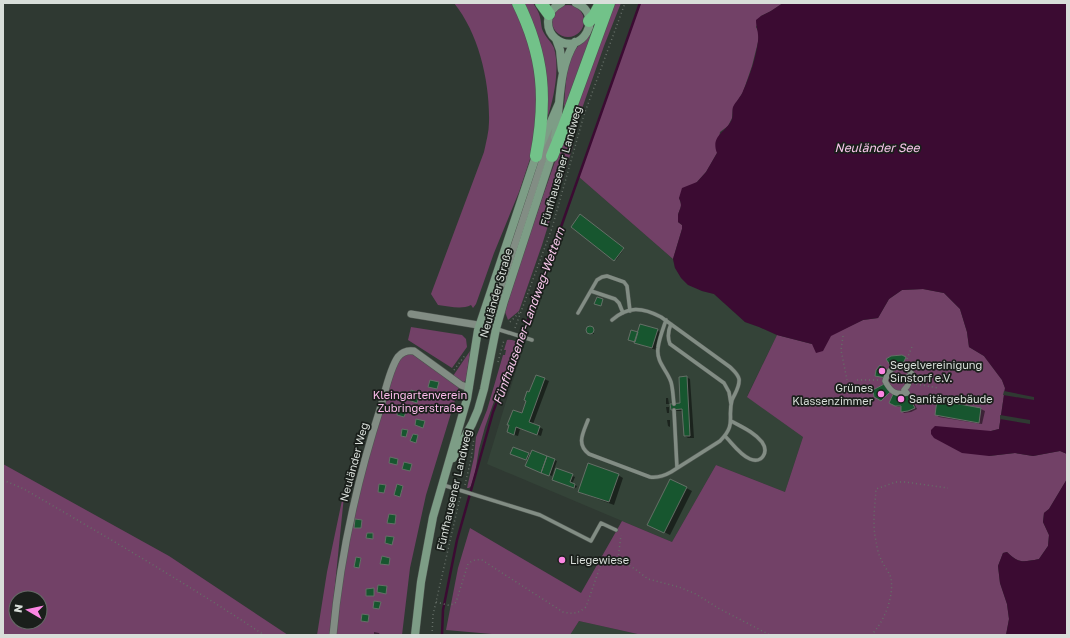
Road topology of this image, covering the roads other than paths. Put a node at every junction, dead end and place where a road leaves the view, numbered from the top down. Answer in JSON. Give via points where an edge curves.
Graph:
{"nodes":[{"id":1,"x":518,"y":3,"type":"edge"},
{"id":2,"x":541,"y":3,"type":"edge"},
{"id":3,"x":560,"y":3,"type":"edge"},
{"id":4,"x":576,"y":3,"type":"edge"},
{"id":5,"x":601,"y":3,"type":"edge"},
{"id":6,"x":609,"y":3,"type":"edge"},
{"id":7,"x":549,"y":14,"type":"junction"},
{"id":8,"x":590,"y":21,"type":"junction"},
{"id":9,"x":556,"y":39,"type":"junction"},
{"id":10,"x":575,"y":42,"type":"junction"},
{"id":11,"x":562,"y":81,"type":"junction"},
{"id":12,"x":559,"y":103,"type":"junction"},
{"id":13,"x":536,"y":156,"type":"junction"},
{"id":14,"x":552,"y":156,"type":"junction"},
{"id":15,"x":591,"y":291,"type":"junction"},
{"id":16,"x":630,"y":310,"type":"junction"},
{"id":17,"x":578,"y":313,"type":"dead end"},
{"id":18,"x":623,"y":313,"type":"junction"},
{"id":19,"x":411,"y":314,"type":"dead end"},
{"id":20,"x":612,"y":320,"type":"dead end"},
{"id":21,"x":666,"y":320,"type":"junction"},
{"id":22,"x":671,"y":324,"type":"junction"},
{"id":23,"x":484,"y":325,"type":"junction"},
{"id":24,"x":496,"y":328,"type":"junction"},
{"id":25,"x":532,"y":340,"type":"dead end"},
{"id":26,"x":909,"y":383,"type":"joint"},
{"id":27,"x":469,"y":388,"type":"junction"},
{"id":28,"x":674,"y":404,"type":"dead end"},
{"id":29,"x":731,"y":405,"type":"junction"},
{"id":30,"x":674,"y":410,"type":"dead end"},
{"id":31,"x":588,"y":420,"type":"dead end"},
{"id":32,"x":731,"y":421,"type":"junction"},
{"id":33,"x":725,"y":436,"type":"junction"},
{"id":34,"x":677,"y":468,"type":"junction"},
{"id":35,"x":442,"y":485,"type":"junction"},
{"id":36,"x":616,"y":530,"type":"dead end"},
{"id":37,"x":334,"y":635,"type":"edge"},
{"id":38,"x":415,"y":635,"type":"edge"}],
"edges":[{"from":1,"to":13,"type":"highway","via":[[535,48],[542,80],[542,119]]},
{"from":2,"to":7,"type":"highway"},
{"from":3,"to":7,"type":"main road"},
{"from":4,"to":8,"type":"main road","via":[[585,9]]},
{"from":5,"to":8,"type":"highway"},
{"from":6,"to":14,"type":"highway"},
{"from":7,"to":9,"type":"main road","name":"Neuländer Straße","via":[[548,28]]},
{"from":8,"to":10,"type":"main road","name":"Neuländer Straße","via":[[586,34]]},
{"from":9,"to":10,"type":"main road","via":[[566,43]]},
{"from":9,"to":11,"type":"main road","name":"Neuländer Straße","via":[[560,50]]},
{"from":10,"to":11,"type":"main road","name":"Neuländer Straße","via":[[569,53]]},
{"from":11,"to":12,"type":"main road","name":"Neuländer Straße"},
{"from":12,"to":13,"type":"main road","name":"Neuländer Straße"},
{"from":12,"to":14,"type":"main road","name":"Neuländer Straße"},
{"from":12,"to":23,"type":"street","via":[[544,156]]},
{"from":13,"to":23,"type":"main road","name":"Neuländer Straße"},
{"from":14,"to":24,"type":"main road","name":"Neuländer Straße"},
{"from":15,"to":16,"type":"lane","via":[[597,280],[602,277],[607,276],[624,282],[627,286]]},
{"from":15,"to":17,"type":"lane"},
{"from":15,"to":18,"type":"lane","via":[[615,299]]},
{"from":16,"to":18,"type":"lane"},
{"from":16,"to":21,"type":"lane","via":[[645,310]]},
{"from":18,"to":20,"type":"lane"},
{"from":19,"to":23,"type":"street"},
{"from":21,"to":22,"type":"lane"},
{"from":21,"to":28,"type":"lane","via":[[659,341],[658,354],[659,361],[671,381]]},
{"from":22,"to":29,"type":"lane","via":[[668,337],[672,346],[719,378],[727,387]]},
{"from":22,"to":29,"type":"lane","via":[[730,367],[739,377]]},
{"from":23,"to":24,"type":"street"},
{"from":23,"to":27,"type":"main road","name":"Neuländer Straße","via":[[476,340]]},
{"from":24,"to":25,"type":"lane"},
{"from":24,"to":35,"type":"main road","name":"Neuländer Straße","via":[[478,410]]},
{"from":26,"to":26,"type":"street","via":[[904,390],[907,393],[900,394],[894,392],[885,381],[892,368],[904,365],[912,374],[908,377]]},
{"from":27,"to":35,"type":"main road","name":"Neuländer Straße"},
{"from":27,"to":37,"type":"street","name":"Neuländer Weg","via":[[414,352],[408,350],[400,355],[396,362],[369,444],[352,516],[342,564]]},
{"from":29,"to":32,"type":"lane"},
{"from":30,"to":34,"type":"lane"},
{"from":31,"to":34,"type":"lane","via":[[582,445],[589,454],[650,477],[664,476]]},
{"from":32,"to":33,"type":"lane"},
{"from":32,"to":33,"type":"lane","via":[[758,437],[765,450],[764,455],[757,461],[749,459]]},
{"from":33,"to":34,"type":"lane"},
{"from":35,"to":36,"type":"lane","via":[[540,515],[591,541],[601,523]]},
{"from":35,"to":38,"type":"main road","name":"Neuländer Straße","via":[[421,582]]}]}
